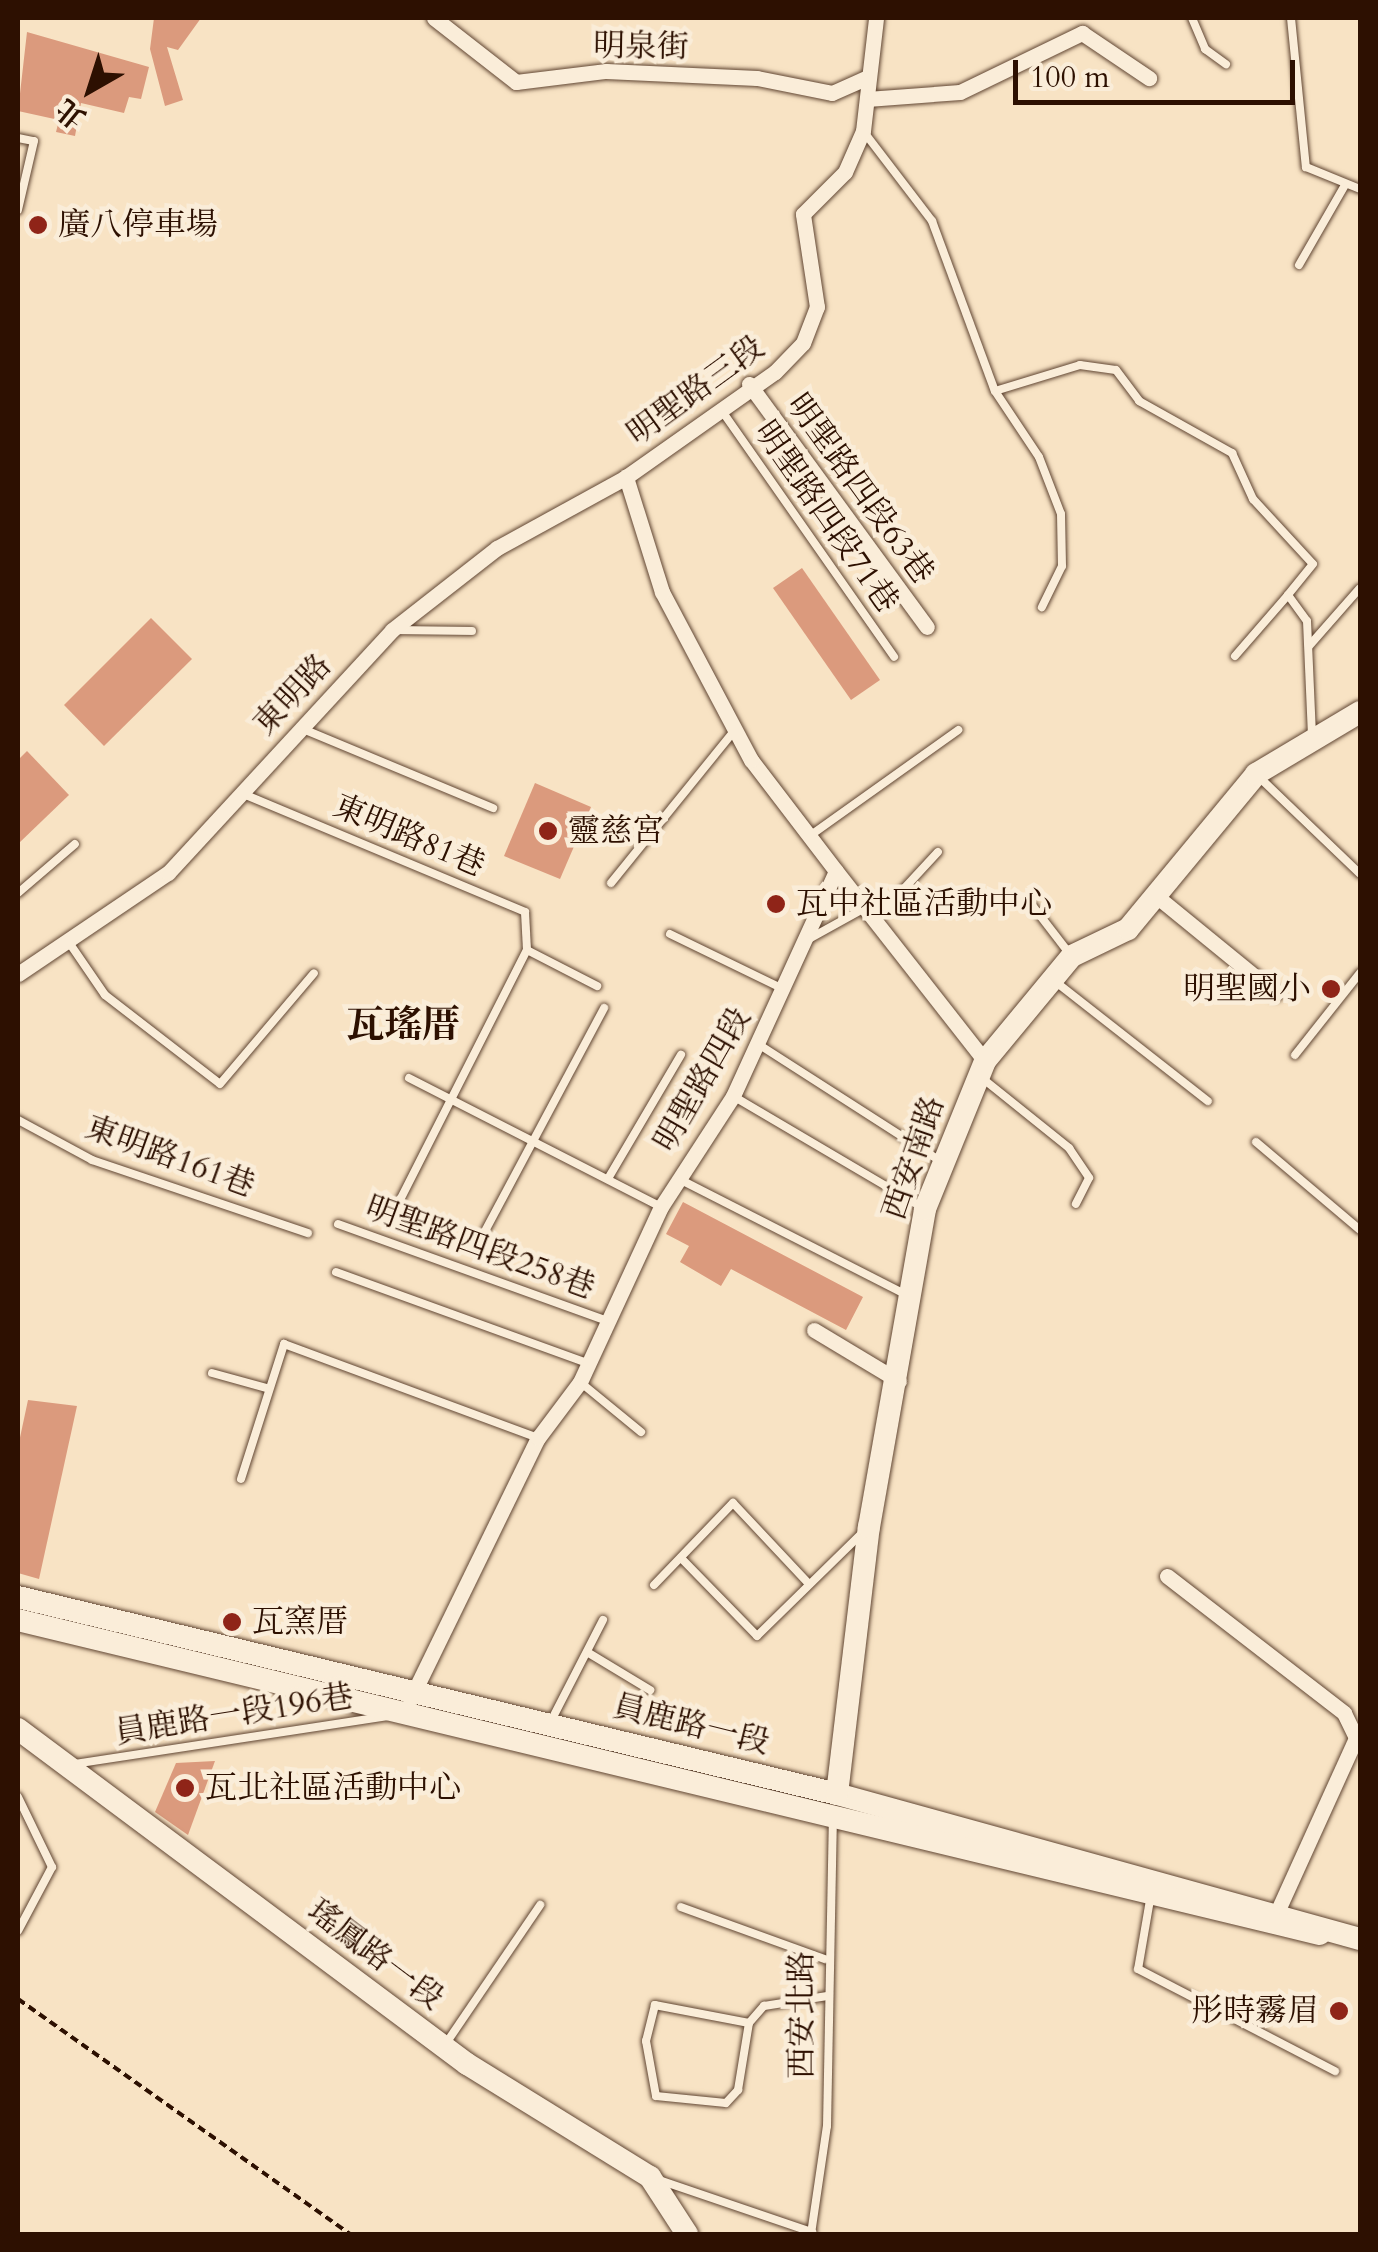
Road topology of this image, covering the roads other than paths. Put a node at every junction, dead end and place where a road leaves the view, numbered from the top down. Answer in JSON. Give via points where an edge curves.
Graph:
{"nodes":[{"id":1,"x":434,"y":18,"type":"edge"},
{"id":2,"x":876,"y":18,"type":"edge"},
{"id":3,"x":1192,"y":18,"type":"edge"},
{"id":4,"x":1292,"y":18,"type":"edge"},
{"id":5,"x":1226,"y":64,"type":"dead end"},
{"id":6,"x":865,"y":78,"type":"junction"},
{"id":7,"x":1148,"y":78,"type":"dead end"},
{"id":8,"x":867,"y":99,"type":"junction"},
{"id":9,"x":862,"y":131,"type":"junction"},
{"id":10,"x":18,"y":138,"type":"edge"},
{"id":11,"x":1345,"y":185,"type":"junction"},
{"id":12,"x":1360,"y":189,"type":"edge"},
{"id":13,"x":18,"y":210,"type":"edge"},
{"id":14,"x":1299,"y":265,"type":"dead end"},
{"id":15,"x":749,"y":384,"type":"junction"},
{"id":16,"x":995,"y":390,"type":"junction"},
{"id":17,"x":718,"y":405,"type":"junction"},
{"id":18,"x":626,"y":476,"type":"junction"},
{"id":19,"x":1360,"y":588,"type":"edge"},
{"id":20,"x":1288,"y":596,"type":"junction"},
{"id":21,"x":1042,"y":607,"type":"dead end"},
{"id":22,"x":927,"y":627,"type":"dead end"},
{"id":23,"x":392,"y":630,"type":"junction"},
{"id":24,"x":472,"y":631,"type":"dead end"},
{"id":25,"x":1309,"y":646,"type":"junction"},
{"id":26,"x":1235,"y":656,"type":"dead end"},
{"id":27,"x":894,"y":657,"type":"dead end"},
{"id":28,"x":1360,"y":712,"type":"edge"},
{"id":29,"x":738,"y":726,"type":"junction"},
{"id":30,"x":300,"y":728,"type":"junction"},
{"id":31,"x":958,"y":730,"type":"dead end"},
{"id":32,"x":1312,"y":739,"type":"junction"},
{"id":33,"x":1256,"y":774,"type":"junction"},
{"id":34,"x":239,"y":792,"type":"junction"},
{"id":35,"x":492,"y":808,"type":"dead end"},
{"id":36,"x":809,"y":836,"type":"junction"},
{"id":37,"x":75,"y":844,"type":"dead end"},
{"id":38,"x":938,"y":852,"type":"dead end"},
{"id":39,"x":836,"y":871,"type":"junction"},
{"id":40,"x":1360,"y":874,"type":"edge"},
{"id":41,"x":611,"y":884,"type":"dead end"},
{"id":42,"x":18,"y":893,"type":"edge"},
{"id":43,"x":1155,"y":895,"type":"junction"},
{"id":44,"x":1032,"y":905,"type":"dead end"},
{"id":45,"x":869,"y":915,"type":"junction"},
{"id":46,"x":670,"y":934,"type":"dead end"},
{"id":47,"x":807,"y":940,"type":"junction"},
{"id":48,"x":68,"y":942,"type":"junction"},
{"id":49,"x":527,"y":950,"type":"junction"},
{"id":50,"x":1072,"y":956,"type":"junction"},
{"id":51,"x":314,"y":973,"type":"dead end"},
{"id":52,"x":18,"y":974,"type":"edge"},
{"id":53,"x":1360,"y":974,"type":"edge"},
{"id":54,"x":1052,"y":979,"type":"junction"},
{"id":55,"x":597,"y":986,"type":"dead end"},
{"id":56,"x":785,"y":990,"type":"junction"},
{"id":57,"x":1276,"y":993,"type":"dead end"},
{"id":58,"x":604,"y":1008,"type":"dead end"},
{"id":59,"x":758,"y":1044,"type":"junction"},
{"id":60,"x":681,"y":1054,"type":"dead end"},
{"id":61,"x":1295,"y":1054,"type":"dead end"},
{"id":62,"x":982,"y":1068,"type":"junction"},
{"id":63,"x":409,"y":1078,"type":"dead end"},
{"id":64,"x":733,"y":1096,"type":"junction"},
{"id":65,"x":450,"y":1100,"type":"junction"},
{"id":66,"x":1208,"y":1101,"type":"dead end"},
{"id":67,"x":18,"y":1120,"type":"edge"},
{"id":68,"x":533,"y":1141,"type":"junction"},
{"id":69,"x":1256,"y":1142,"type":"dead end"},
{"id":70,"x":940,"y":1161,"type":"junction"},
{"id":71,"x":609,"y":1178,"type":"junction"},
{"id":72,"x":678,"y":1178,"type":"junction"},
{"id":73,"x":398,"y":1204,"type":"dead end"},
{"id":74,"x":1076,"y":1204,"type":"dead end"},
{"id":75,"x":661,"y":1207,"type":"junction"},
{"id":76,"x":924,"y":1208,"type":"junction"},
{"id":77,"x":338,"y":1224,"type":"dead end"},
{"id":78,"x":1360,"y":1230,"type":"edge"},
{"id":79,"x":485,"y":1232,"type":"dead end"},
{"id":80,"x":308,"y":1233,"type":"dead end"},
{"id":81,"x":336,"y":1272,"type":"dead end"},
{"id":82,"x":911,"y":1297,"type":"junction"},
{"id":83,"x":604,"y":1320,"type":"junction"},
{"id":84,"x":814,"y":1330,"type":"dead end"},
{"id":85,"x":590,"y":1364,"type":"junction"},
{"id":86,"x":212,"y":1374,"type":"dead end"},
{"id":87,"x":898,"y":1381,"type":"junction"},
{"id":88,"x":580,"y":1382,"type":"junction"},
{"id":89,"x":266,"y":1388,"type":"junction"},
{"id":90,"x":641,"y":1432,"type":"dead end"},
{"id":91,"x":538,"y":1438,"type":"junction"},
{"id":92,"x":241,"y":1479,"type":"dead end"},
{"id":93,"x":869,"y":1527,"type":"junction"},
{"id":94,"x":681,"y":1558,"type":"junction"},
{"id":95,"x":1167,"y":1576,"type":"dead end"},
{"id":96,"x":809,"y":1584,"type":"junction"},
{"id":97,"x":654,"y":1585,"type":"dead end"},
{"id":98,"x":18,"y":1597,"type":"edge"},
{"id":99,"x":18,"y":1620,"type":"edge"},
{"id":100,"x":603,"y":1620,"type":"dead end"},
{"id":101,"x":586,"y":1652,"type":"junction"},
{"id":102,"x":650,"y":1690,"type":"dead end"},
{"id":103,"x":409,"y":1703,"type":"junction"},
{"id":104,"x":550,"y":1724,"type":"junction"},
{"id":105,"x":19,"y":1737,"type":"edge"},
{"id":106,"x":70,"y":1765,"type":"junction"},
{"id":107,"x":18,"y":1797,"type":"edge"},
{"id":108,"x":835,"y":1805,"type":"junction"},
{"id":109,"x":1152,"y":1889,"type":"junction"},
{"id":110,"x":540,"y":1905,"type":"dead end"},
{"id":111,"x":681,"y":1907,"type":"dead end"},
{"id":112,"x":1277,"y":1912,"type":"junction"},
{"id":113,"x":18,"y":1931,"type":"edge"},
{"id":114,"x":1352,"y":1937,"type":"edge"},
{"id":115,"x":825,"y":1959,"type":"junction"},
{"id":116,"x":827,"y":1996,"type":"junction"},
{"id":117,"x":750,"y":2022,"type":"junction"},
{"id":118,"x":444,"y":2046,"type":"junction"},
{"id":119,"x":1335,"y":2071,"type":"dead end"},
{"id":120,"x":650,"y":2177,"type":"junction"},
{"id":121,"x":812,"y":2233,"type":"edge"},
{"id":122,"x":687,"y":2234,"type":"edge"}],
"edges":[{"from":1,"to":6,"type":"street","name":"明泉街","via":[[516,82],[606,70],[757,78],[832,93]]},
{"from":2,"to":6,"type":"street","name":"明聖路三段"},
{"from":3,"to":5,"type":"lane","via":[[1205,49]]},
{"from":4,"to":11,"type":"lane","via":[[1298,141],[1306,167]]},
{"from":6,"to":8,"type":"street","name":"明聖路三段"},
{"from":7,"to":8,"type":"street","via":[[1082,33],[960,92]]},
{"from":8,"to":9,"type":"street","name":"明聖路三段"},
{"from":9,"to":15,"type":"street","name":"明聖路三段","via":[[845,172],[804,214],[816,307],[803,342]]},
{"from":9,"to":16,"type":"lane","via":[[932,222]]},
{"from":10,"to":13,"type":"lane","via":[[34,141]]},
{"from":11,"to":12,"type":"lane"},
{"from":11,"to":14,"type":"lane"},
{"from":15,"to":17,"type":"street","name":"明聖路三段"},
{"from":15,"to":22,"type":"street","name":"明聖路四段63巷"},
{"from":16,"to":20,"type":"lane","via":[[1102,368],[1170,422],[1204,431],[1232,452],[1253,499],[1313,564]]},
{"from":16,"to":21,"type":"lane","via":[[1039,457],[1061,514],[1062,566]]},
{"from":17,"to":18,"type":"street","name":"明聖路三段"},
{"from":17,"to":27,"type":"lane","name":"明聖路四段71巷"},
{"from":18,"to":23,"type":"street","name":"東明路","via":[[496,548]]},
{"from":18,"to":29,"type":"street","via":[[662,592]]},
{"from":19,"to":25,"type":"lane"},
{"from":20,"to":25,"type":"lane","via":[[1307,621]]},
{"from":20,"to":26,"type":"lane"},
{"from":23,"to":24,"type":"lane"},
{"from":23,"to":30,"type":"street","name":"東明路"},
{"from":25,"to":32,"type":"lane"},
{"from":28,"to":32,"type":"main road","name":"西安南路"},
{"from":29,"to":36,"type":"street","via":[[751,760]]},
{"from":29,"to":41,"type":"lane"},
{"from":30,"to":34,"type":"street","name":"東明路"},
{"from":30,"to":35,"type":"lane"},
{"from":31,"to":36,"type":"lane"},
{"from":32,"to":33,"type":"main road","name":"西安南路"},
{"from":33,"to":40,"type":"lane"},
{"from":33,"to":43,"type":"main road","name":"西安南路"},
{"from":34,"to":48,"type":"street","name":"東明路","via":[[168,873]]},
{"from":34,"to":49,"type":"lane","name":"東明路81巷","via":[[525,912]]},
{"from":36,"to":39,"type":"street"},
{"from":37,"to":42,"type":"lane"},
{"from":38,"to":45,"type":"lane"},
{"from":39,"to":45,"type":"street"},
{"from":39,"to":47,"type":"street","name":"明聖路四段"},
{"from":43,"to":50,"type":"main road","name":"西安南路","via":[[1128,929]]},
{"from":43,"to":57,"type":"street"},
{"from":44,"to":50,"type":"lane"},
{"from":45,"to":47,"type":"lane"},
{"from":45,"to":62,"type":"street"},
{"from":46,"to":56,"type":"lane"},
{"from":47,"to":56,"type":"street","name":"明聖路四段"},
{"from":48,"to":51,"type":"lane","via":[[118,1008],[220,1084]]},
{"from":48,"to":52,"type":"street","name":"東明路"},
{"from":49,"to":55,"type":"lane"},
{"from":49,"to":65,"type":"lane"},
{"from":50,"to":54,"type":"main road","name":"西安南路"},
{"from":53,"to":61,"type":"lane"},
{"from":54,"to":62,"type":"main road","name":"西安南路"},
{"from":54,"to":66,"type":"lane"},
{"from":56,"to":59,"type":"street","name":"明聖路四段"},
{"from":58,"to":68,"type":"lane"},
{"from":59,"to":64,"type":"street","name":"明聖路四段"},
{"from":59,"to":70,"type":"lane"},
{"from":60,"to":71,"type":"lane"},
{"from":62,"to":70,"type":"main road","name":"西安南路"},
{"from":62,"to":74,"type":"lane","via":[[1069,1148],[1088,1178]]},
{"from":63,"to":65,"type":"lane"},
{"from":64,"to":72,"type":"street","name":"明聖路四段"},
{"from":64,"to":76,"type":"lane"},
{"from":65,"to":68,"type":"lane"},
{"from":65,"to":73,"type":"lane"},
{"from":67,"to":80,"type":"lane","name":"東明路161巷","via":[[92,1160]]},
{"from":68,"to":71,"type":"lane"},
{"from":68,"to":79,"type":"lane"},
{"from":69,"to":78,"type":"lane"},
{"from":70,"to":76,"type":"main road","name":"西安南路"},
{"from":71,"to":75,"type":"lane"},
{"from":72,"to":75,"type":"street","name":"明聖路四段"},
{"from":72,"to":82,"type":"lane"},
{"from":75,"to":83,"type":"street","name":"明聖路四段"},
{"from":76,"to":82,"type":"main road","name":"西安南路"},
{"from":77,"to":83,"type":"lane","name":"明聖路四段258巷"},
{"from":81,"to":85,"type":"lane"},
{"from":82,"to":87,"type":"main road","name":"西安南路"},
{"from":83,"to":85,"type":"street","name":"明聖路四段"},
{"from":84,"to":87,"type":"street"},
{"from":85,"to":88,"type":"street","name":"明聖路四段"},
{"from":86,"to":89,"type":"lane"},
{"from":87,"to":93,"type":"main road","name":"西安南路"},
{"from":88,"to":90,"type":"lane"},
{"from":88,"to":91,"type":"street","name":"明聖路四段"},
{"from":89,"to":91,"type":"lane","via":[[284,1344]]},
{"from":89,"to":92,"type":"lane"},
{"from":91,"to":103,"type":"street","name":"明聖路四段"},
{"from":93,"to":96,"type":"lane"},
{"from":93,"to":108,"type":"main road","name":"西安南路"},
{"from":94,"to":96,"type":"lane","via":[[758,1636]]},
{"from":94,"to":96,"type":"lane","via":[[733,1504]]},
{"from":94,"to":97,"type":"lane"},
{"from":95,"to":112,"type":"street","via":[[1344,1714],[1356,1738]]},
{"from":98,"to":103,"type":"main road","name":"員鹿路一段"},
{"from":99,"to":103,"type":"main road","name":"員鹿路一段"},
{"from":100,"to":101,"type":"lane"},
{"from":101,"to":102,"type":"lane"},
{"from":101,"to":104,"type":"lane"},
{"from":103,"to":104,"type":"main road","name":"員鹿路一段"},
{"from":103,"to":106,"type":"lane","name":"員鹿路一段196巷"},
{"from":103,"to":108,"type":"main road","name":"員鹿路一段"},
{"from":104,"to":108,"type":"main road","name":"員鹿路一段"},
{"from":105,"to":106,"type":"main road","name":"瑤鳳路一段"},
{"from":106,"to":118,"type":"main road","name":"瑤鳳路一段"},
{"from":107,"to":113,"type":"lane","via":[[52,1867]]},
{"from":108,"to":109,"type":"main road","name":"員鹿路一段"},
{"from":108,"to":115,"type":"lane","name":"西安北路"},
{"from":109,"to":112,"type":"main road","name":"員鹿路一段"},
{"from":109,"to":114,"type":"main road","name":"員鹿路一段","via":[[1286,1934]]},
{"from":109,"to":119,"type":"lane","via":[[1138,1969]]},
{"from":110,"to":118,"type":"lane"},
{"from":111,"to":115,"type":"lane"},
{"from":112,"to":114,"type":"main road","name":"員鹿路一段"},
{"from":115,"to":116,"type":"lane","name":"西安北路"},
{"from":116,"to":117,"type":"lane","via":[[764,2006]]},
{"from":116,"to":121,"type":"lane","name":"西安北路","via":[[827,2126]]},
{"from":117,"to":117,"type":"lane","via":[[738,2090],[726,2103],[656,2096],[646,2040],[656,2005]]},
{"from":118,"to":120,"type":"main road","name":"瑤鳳路一段"},
{"from":120,"to":121,"type":"lane"},
{"from":120,"to":122,"type":"main road","name":"瑤鳳路一段"}]}
